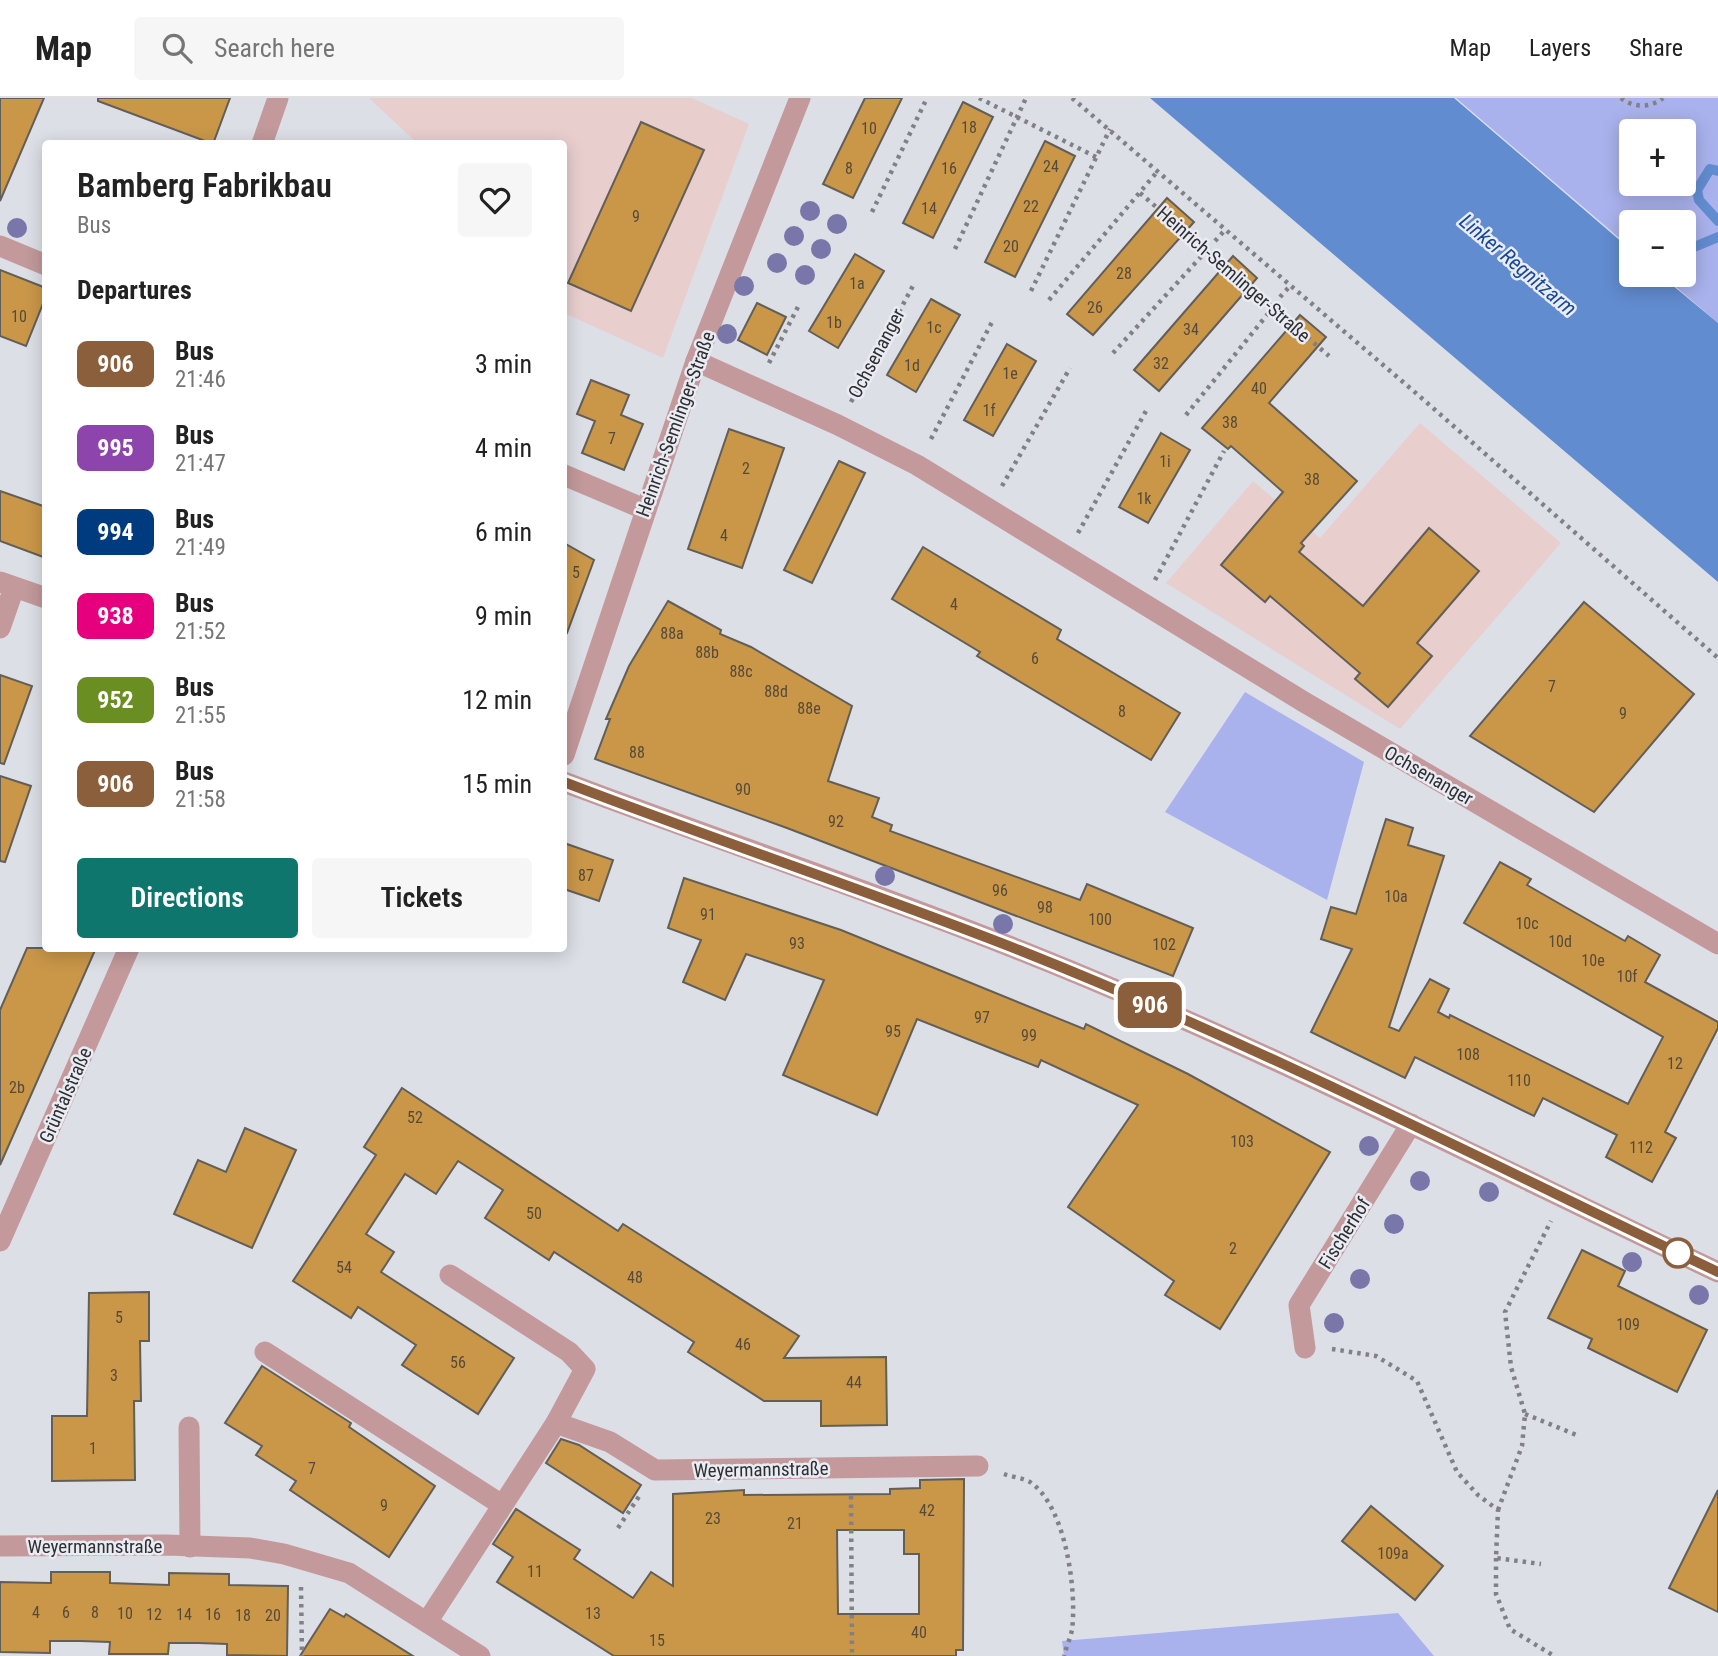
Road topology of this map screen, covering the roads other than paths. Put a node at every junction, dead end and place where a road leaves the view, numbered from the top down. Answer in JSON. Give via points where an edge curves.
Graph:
{"nodes":[{"id":1,"x":278,"y":98,"type":"edge"},
{"id":2,"x":800,"y":98,"type":"edge"},
{"id":3,"x":263,"y":140,"type":"edge"},
{"id":4,"x":0,"y":246,"type":"edge"},
{"id":5,"x":42,"y":263,"type":"edge"},
{"id":6,"x":696,"y":361,"type":"junction"},
{"id":7,"x":567,"y":476,"type":"edge"},
{"id":8,"x":645,"y":509,"type":"junction"},
{"id":9,"x":7,"y":585,"type":"edge"},
{"id":10,"x":42,"y":597,"type":"edge"},
{"id":11,"x":0,"y":628,"type":"edge"},
{"id":12,"x":567,"y":746,"type":"edge"},
{"id":13,"x":567,"y":783,"type":"edge"},
{"id":14,"x":1718,"y":944,"type":"edge"},
{"id":15,"x":126,"y":952,"type":"edge"},
{"id":16,"x":1411,"y":1124,"type":"junction"},
{"id":17,"x":0,"y":1241,"type":"edge"},
{"id":18,"x":1718,"y":1272,"type":"edge"},
{"id":19,"x":450,"y":1275,"type":"dead end"},
{"id":20,"x":1305,"y":1348,"type":"road end"},
{"id":21,"x":265,"y":1352,"type":"dead end"},
{"id":22,"x":556,"y":1423,"type":"junction"},
{"id":23,"x":189,"y":1427,"type":"dead end"},
{"id":24,"x":978,"y":1466,"type":"road end"},
{"id":25,"x":502,"y":1506,"type":"junction"},
{"id":26,"x":0,"y":1546,"type":"edge"},
{"id":27,"x":190,"y":1546,"type":"junction"},
{"id":28,"x":427,"y":1622,"type":"junction"},
{"id":29,"x":480,"y":1656,"type":"edge"}],
"edges":[{"from":1,"to":3,"type":"street"},
{"from":2,"to":6,"type":"street","name":"Heinrich-Semlinger-Straße"},
{"from":4,"to":5,"type":"street"},
{"from":6,"to":8,"type":"street","name":"Heinrich-Semlinger-Straße"},
{"from":6,"to":14,"type":"street","name":"Ochsenanger","via":[[917,465],[1304,702]]},
{"from":7,"to":8,"type":"street"},
{"from":8,"to":12,"type":"street","name":"Heinrich-Semlinger-Straße"},
{"from":9,"to":10,"type":"street"},
{"from":9,"to":11,"type":"street"},
{"from":13,"to":16,"type":"street","via":[[1020,950]]},
{"from":15,"to":17,"type":"street","name":"Grüntalstraße"},
{"from":16,"to":18,"type":"street"},
{"from":16,"to":20,"type":"street","name":"Fischerhof","via":[[1299,1305]]},
{"from":19,"to":22,"type":"street","via":[[569,1352],[585,1369]]},
{"from":21,"to":25,"type":"street"},
{"from":22,"to":24,"type":"street","name":"Weyermannstraße","via":[[610,1442],[655,1470]]},
{"from":22,"to":25,"type":"street"},
{"from":23,"to":27,"type":"street","name":"Weyermannstraße"},
{"from":25,"to":28,"type":"street"},
{"from":26,"to":27,"type":"street","name":"Weyermannstraße"},
{"from":27,"to":28,"type":"street","name":"Weyermannstraße","via":[[250,1548],[349,1573]]},
{"from":28,"to":29,"type":"street","name":"Weyermannstraße"}]}
